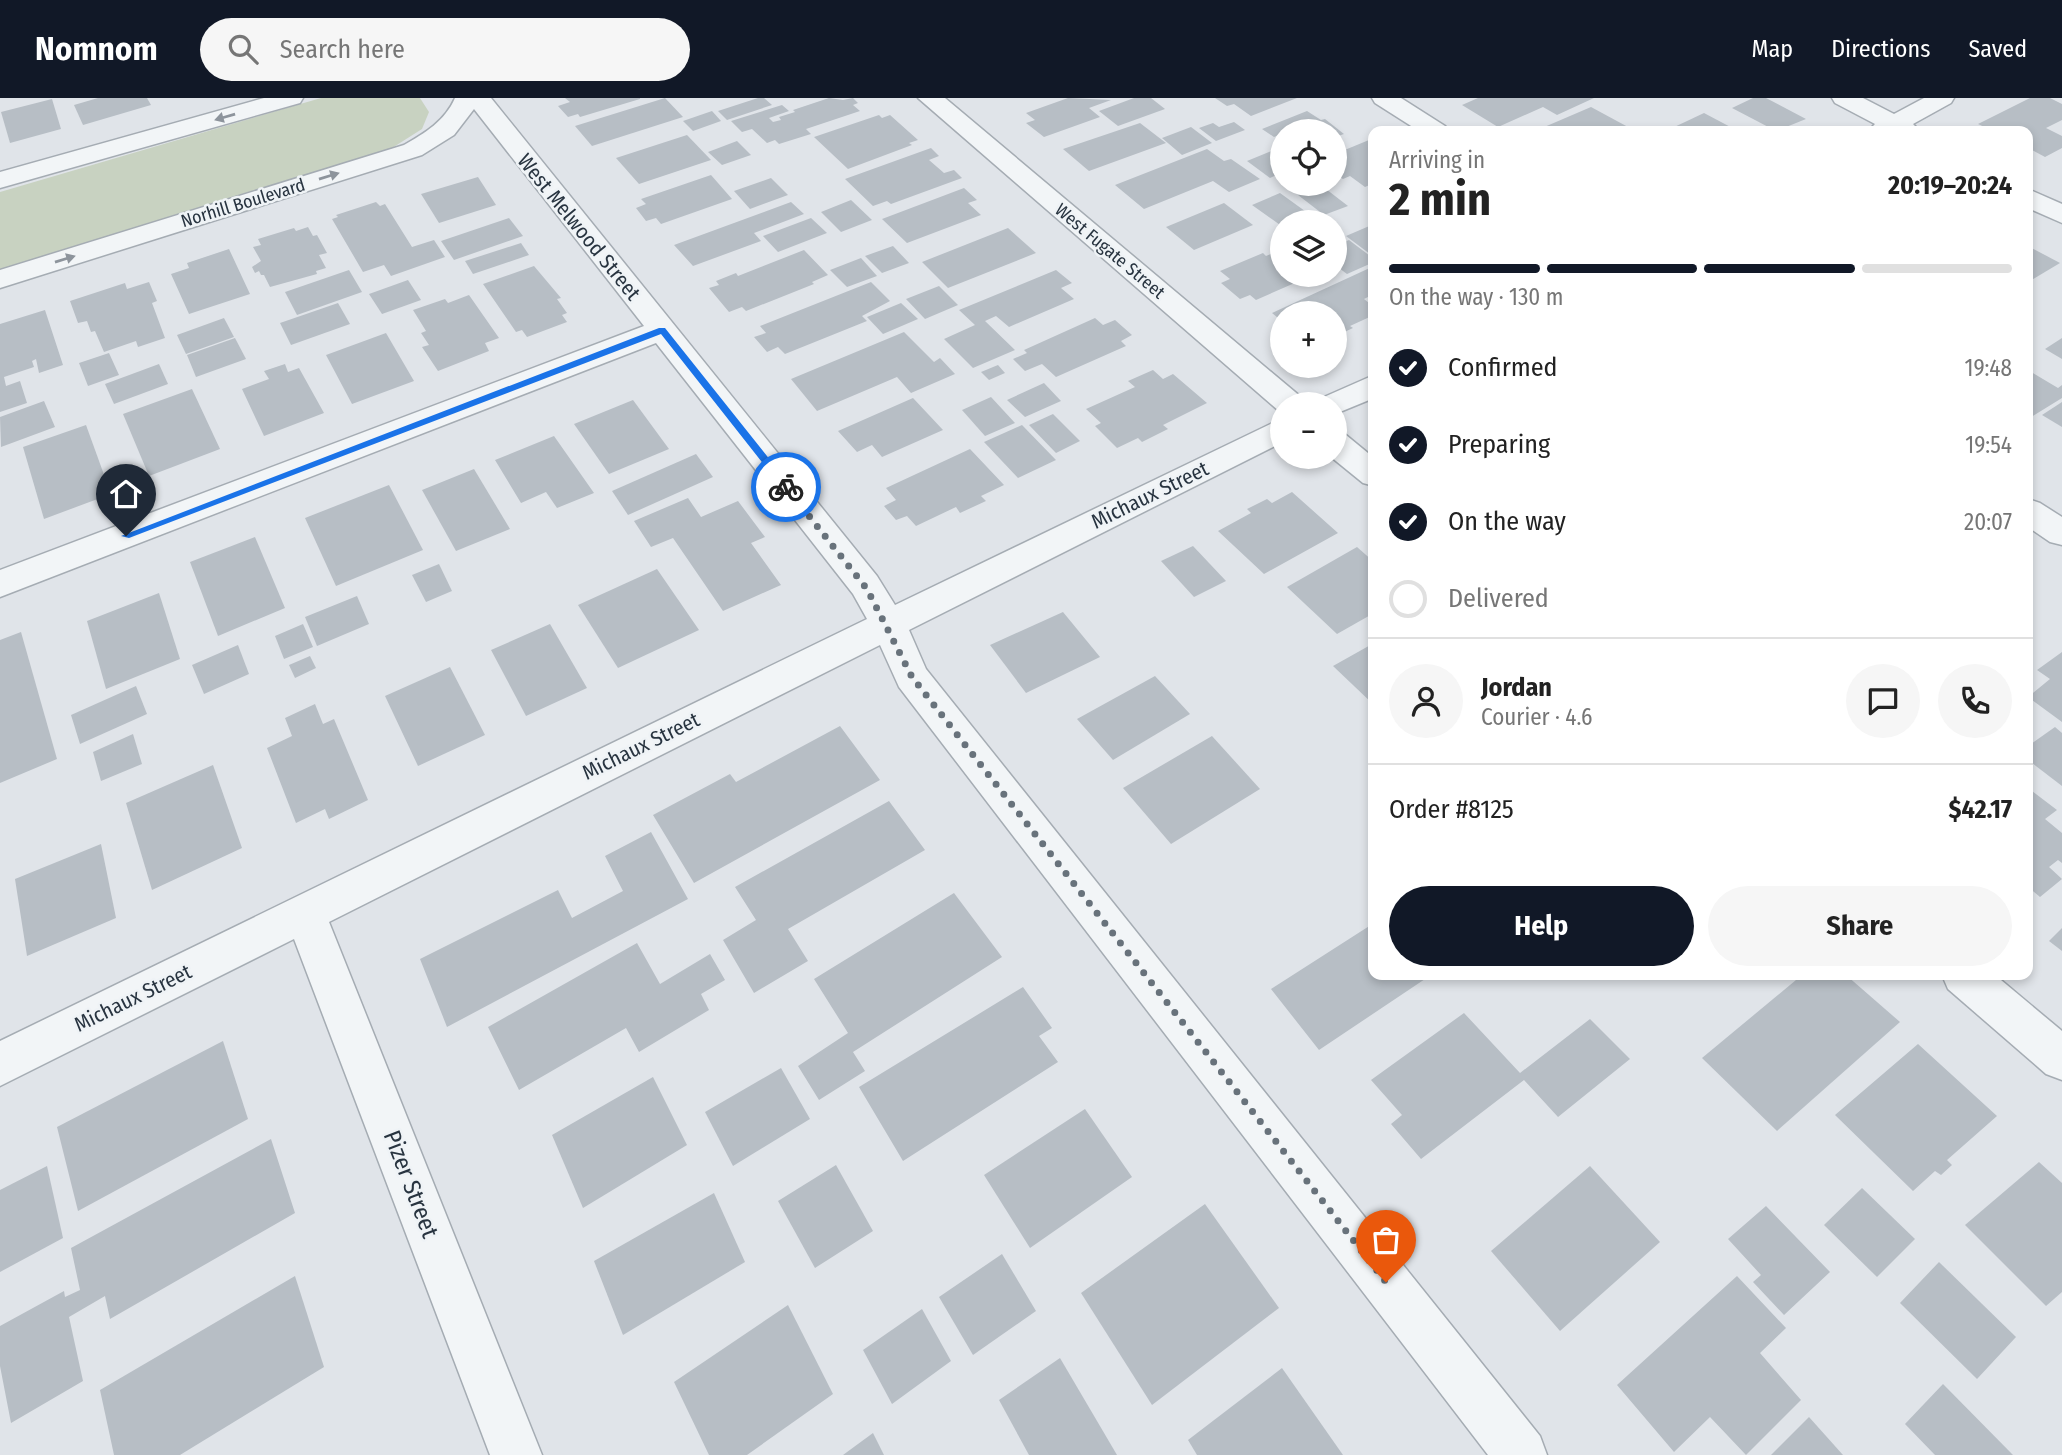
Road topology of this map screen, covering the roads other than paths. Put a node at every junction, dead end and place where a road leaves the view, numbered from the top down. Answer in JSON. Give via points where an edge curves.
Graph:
{"nodes":[{"id":1,"x":291,"y":98,"type":"edge"},
{"id":2,"x":467,"y":98,"type":"edge"},
{"id":3,"x":478,"y":98,"type":"edge"},
{"id":4,"x":930,"y":98,"type":"edge"},
{"id":5,"x":1384,"y":98,"type":"edge"},
{"id":6,"x":1844,"y":98,"type":"edge"},
{"id":7,"x":1942,"y":98,"type":"edge"},
{"id":8,"x":1428,"y":126,"type":"edge"},
{"id":9,"x":1890,"y":126,"type":"edge"},
{"id":10,"x":1896,"y":126,"type":"edge"},
{"id":11,"x":0,"y":180,"type":"edge"},
{"id":12,"x":2033,"y":200,"type":"edge"},
{"id":13,"x":2062,"y":215,"type":"edge"},
{"id":14,"x":0,"y":279,"type":"edge"},
{"id":15,"x":662,"y":330,"type":"junction"},
{"id":16,"x":1368,"y":388,"type":"edge"},
{"id":17,"x":1276,"y":392,"type":"edge"},
{"id":18,"x":1347,"y":398,"type":"edge"},
{"id":19,"x":1270,"y":435,"type":"edge"},
{"id":20,"x":1347,"y":453,"type":"edge"},
{"id":21,"x":1368,"y":470,"type":"edge"},
{"id":22,"x":2033,"y":514,"type":"edge"},
{"id":23,"x":2062,"y":533,"type":"edge"},
{"id":24,"x":0,"y":584,"type":"edge"},
{"id":25,"x":888,"y":624,"type":"junction"},
{"id":26,"x":305,"y":913,"type":"junction"},
{"id":27,"x":1969,"y":980,"type":"edge"},
{"id":28,"x":2062,"y":1059,"type":"edge"},
{"id":29,"x":0,"y":1063,"type":"edge"},
{"id":30,"x":516,"y":1455,"type":"edge"},
{"id":31,"x":1521,"y":1455,"type":"edge"}],
"edges":[{"from":1,"to":11,"type":"street","one_way":true},
{"from":14,"to":2,"type":"street","name":"Norhill Boulevard","one_way":true,"via":[[413,150],[449,127]]},
{"from":3,"to":15,"type":"street","name":"West Melwood Street"},
{"from":4,"to":17,"type":"street","name":"West Fugate Street"},
{"from":5,"to":8,"type":"street"},
{"from":6,"to":9,"type":"street"},
{"from":7,"to":10,"type":"street"},
{"from":12,"to":13,"type":"street"},
{"from":15,"to":24,"type":"street"},
{"from":15,"to":25,"type":"street","name":"West Melwood Street","via":[[867,589]]},
{"from":16,"to":18,"type":"street"},
{"from":19,"to":25,"type":"street","name":"Michaux Street"},
{"from":20,"to":21,"type":"street"},
{"from":22,"to":23,"type":"street"},
{"from":25,"to":26,"type":"street","name":"Michaux Street"},
{"from":25,"to":31,"type":"street","name":"West Melwood Street","via":[[912,677]]},
{"from":26,"to":29,"type":"street","name":"Michaux Street"},
{"from":26,"to":30,"type":"street","name":"Pizer Street"},
{"from":27,"to":28,"type":"street"}]}
